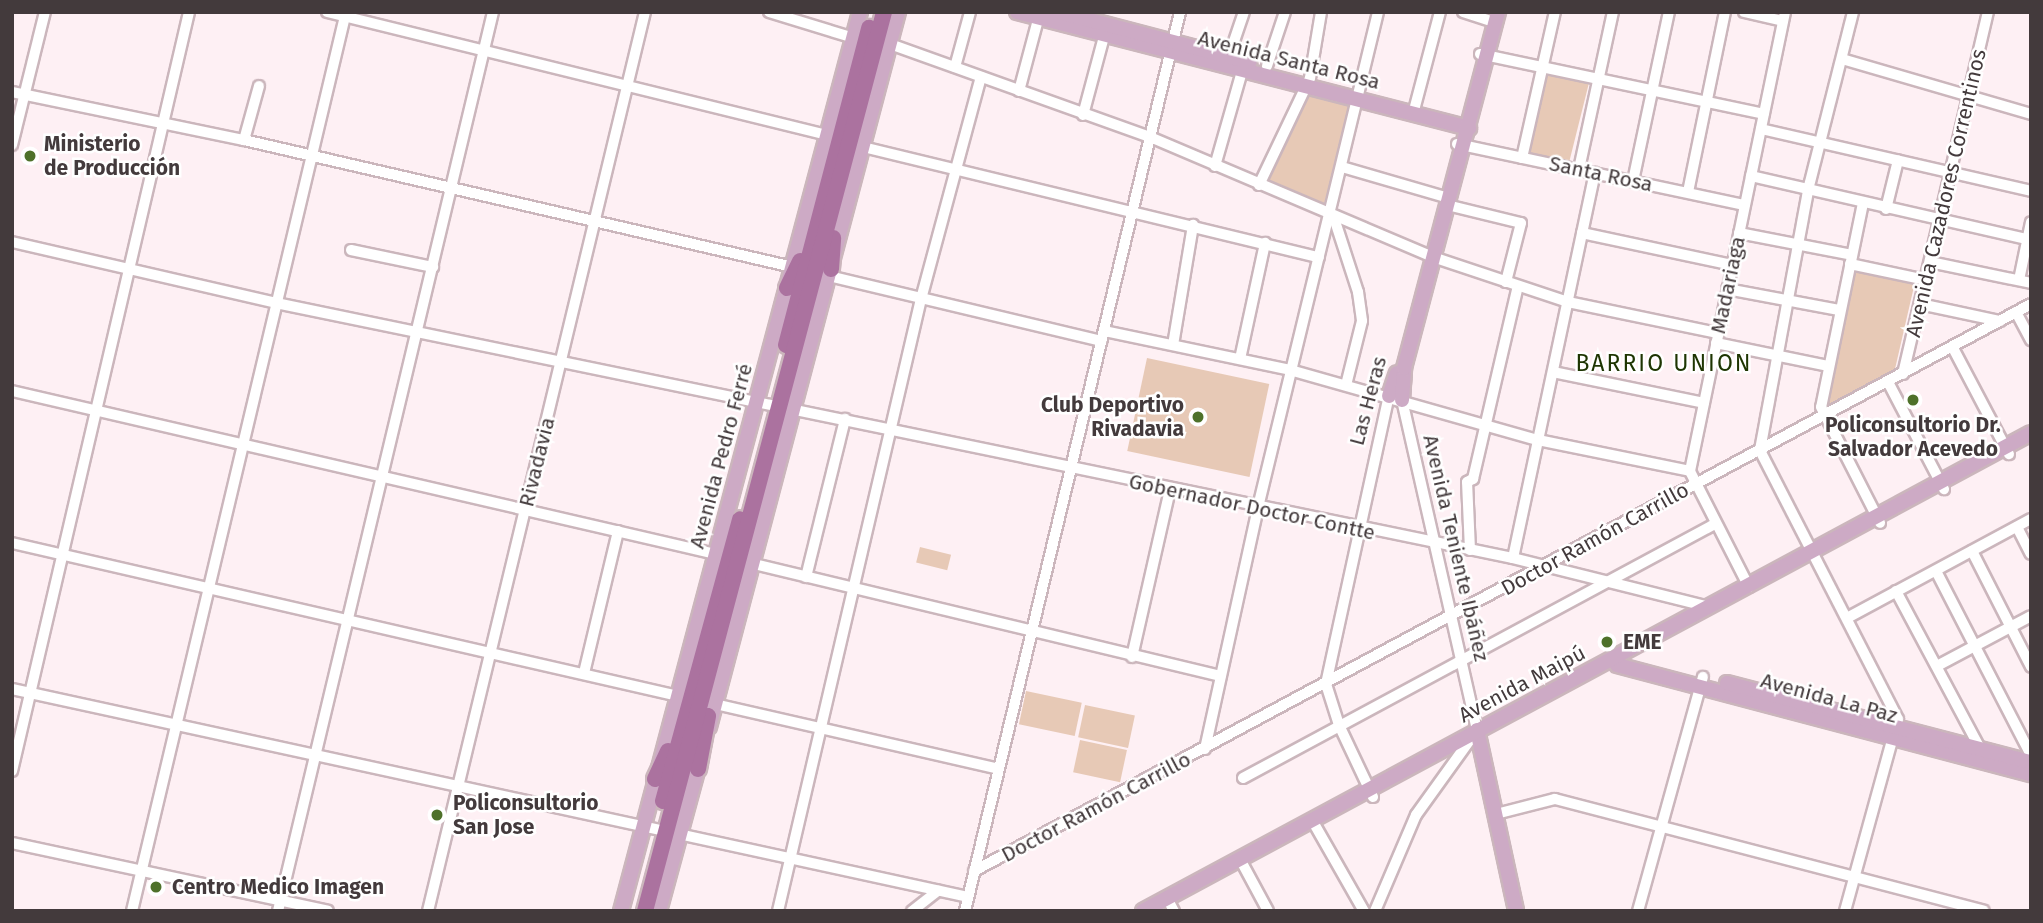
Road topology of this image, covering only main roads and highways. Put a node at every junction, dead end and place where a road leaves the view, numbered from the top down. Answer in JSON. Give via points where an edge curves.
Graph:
{"nodes":[{"id":1,"x":860,"y":12,"type":"edge"},
{"id":2,"x":874,"y":12,"type":"edge"},
{"id":3,"x":884,"y":12,"type":"edge"},
{"id":4,"x":898,"y":12,"type":"edge"},
{"id":5,"x":1017,"y":12,"type":"edge"},
{"id":6,"x":1059,"y":12,"type":"edge"},
{"id":7,"x":1039,"y":15,"type":"edge"},
{"id":8,"x":1080,"y":15,"type":"edge"},
{"id":9,"x":1492,"y":15,"type":"edge"},
{"id":10,"x":1106,"y":30,"type":"junction"},
{"id":11,"x":1172,"y":46,"type":"junction"},
{"id":12,"x":1243,"y":65,"type":"junction"},
{"id":13,"x":1307,"y":82,"type":"junction"},
{"id":14,"x":1466,"y":124,"type":"junction"},
{"id":15,"x":846,"y":139,"type":"junction"},
{"id":16,"x":830,"y":272,"type":"joint"},
{"id":17,"x":787,"y":288,"type":"junction"},
{"id":18,"x":1395,"y":398,"type":"road end"},
{"id":19,"x":776,"y":404,"type":"junction"},
{"id":20,"x":2031,"y":433,"type":"edge"},
{"id":21,"x":2031,"y":442,"type":"edge"},
{"id":22,"x":2007,"y":450,"type":"junction"},
{"id":23,"x":1814,"y":554,"type":"junction"},
{"id":24,"x":735,"y":559,"type":"junction"},
{"id":25,"x":723,"y":628,"type":"junction"},
{"id":26,"x":1622,"y":659,"type":"junction"},
{"id":27,"x":693,"y":686,"type":"junction"},
{"id":28,"x":1895,"y":732,"type":"junction"},
{"id":29,"x":1478,"y":733,"type":"junction"},
{"id":30,"x":2031,"y":762,"type":"edge"},
{"id":31,"x":698,"y":769,"type":"junction"},
{"id":32,"x":2031,"y":774,"type":"edge"},
{"id":33,"x":655,"y":779,"type":"junction"},
{"id":34,"x":1371,"y":793,"type":"junction"},
{"id":35,"x":662,"y":828,"type":"junction"},
{"id":36,"x":1168,"y":906,"type":"edge"},
{"id":37,"x":621,"y":911,"type":"edge"},
{"id":38,"x":635,"y":911,"type":"edge"},
{"id":39,"x":645,"y":911,"type":"edge"},
{"id":40,"x":659,"y":911,"type":"edge"},
{"id":41,"x":1143,"y":911,"type":"edge"},
{"id":42,"x":1516,"y":911,"type":"edge"}],
"edges":[{"from":1,"to":15,"type":"main road","name":"Avenida Pedro Ferré"},
{"from":2,"to":15,"type":"highway","name":"Avenida Pedro Ferré"},
{"from":3,"to":15,"type":"highway","name":"Avenida Pedro Ferré"},
{"from":4,"to":15,"type":"main road","name":"Avenida Pedro Ferré","via":[[890,44]]},
{"from":5,"to":7,"type":"main road","name":"Avenida Santa Rosa"},
{"from":6,"to":8,"type":"main road","name":"Avenida Santa Rosa"},
{"from":7,"to":10,"type":"main road","name":"Avenida Santa Rosa"},
{"from":8,"to":10,"type":"main road","name":"Avenida Santa Rosa"},
{"from":9,"to":14,"type":"main road","name":"Las Heras"},
{"from":10,"to":11,"type":"main road","name":"Avenida Santa Rosa"},
{"from":11,"to":12,"type":"main road","name":"Avenida Santa Rosa"},
{"from":11,"to":12,"type":"main road","name":"Avenida Santa Rosa","via":[[1229,56]]},
{"from":12,"to":13,"type":"main road","name":"Avenida Santa Rosa"},
{"from":12,"to":13,"type":"main road","name":"Avenida Santa Rosa","via":[[1267,66]]},
{"from":13,"to":14,"type":"main road","name":"Avenida Santa Rosa"},
{"from":14,"to":18,"type":"main road","name":"Las Heras"},
{"from":15,"to":16,"type":"highway"},
{"from":15,"to":17,"type":"main road","name":"Avenida Pedro Ferré"},
{"from":15,"to":17,"type":"highway"},
{"from":15,"to":19,"type":"highway","name":"Avenida Pedro Ferré"},
{"from":16,"to":19,"type":"main road","name":"Avenida Pedro Ferré"},
{"from":17,"to":19,"type":"main road","name":"Avenida Pedro Ferré"},
{"from":19,"to":24,"type":"highway","name":"Avenida Pedro Ferré"},
{"from":19,"to":24,"type":"main road","name":"Avenida Pedro Ferré"},
{"from":20,"to":22,"type":"main road","name":"Avenida Maipú"},
{"from":21,"to":22,"type":"main road","name":"Avenida Maipú"},
{"from":22,"to":23,"type":"main road","name":"Avenida Maipú"},
{"from":23,"to":26,"type":"main road","name":"Avenida Maipú"},
{"from":23,"to":26,"type":"main road","name":"Avenida Maipú"},
{"from":24,"to":25,"type":"highway","name":"Avenida Pedro Ferré"},
{"from":24,"to":27,"type":"highway","name":"Avenida Pedro Ferré"},
{"from":24,"to":31,"type":"main road","name":"Avenida Pedro Ferré","via":[[715,704]]},
{"from":24,"to":33,"type":"main road","name":"Avenida Pedro Ferré","via":[[678,696]]},
{"from":25,"to":31,"type":"highway"},
{"from":25,"to":35,"type":"highway","name":"Avenida Pedro Ferré"},
{"from":26,"to":28,"type":"main road","name":"Avenida La Paz"},
{"from":26,"to":29,"type":"main road","name":"Avenida Maipú"},
{"from":27,"to":33,"type":"highway"},
{"from":27,"to":35,"type":"highway","name":"Avenida Pedro Ferré"},
{"from":28,"to":30,"type":"main road","name":"Avenida La Paz"},
{"from":28,"to":32,"type":"main road","name":"Avenida La Paz"},
{"from":29,"to":34,"type":"main road","name":"Avenida Maipú"},
{"from":29,"to":34,"type":"main road","name":"Avenida Maipú","via":[[1461,747]]},
{"from":29,"to":42,"type":"main road","name":"Avenida Teniente Ibáñez"},
{"from":31,"to":35,"type":"main road","name":"Avenida Pedro Ferré"},
{"from":33,"to":35,"type":"main road","name":"Avenida Pedro Ferré"},
{"from":34,"to":36,"type":"main road","name":"Avenida Maipú"},
{"from":35,"to":37,"type":"main road","name":"Avenida Pedro Ferré"},
{"from":35,"to":38,"type":"highway","name":"Avenida Pedro Ferré"},
{"from":35,"to":39,"type":"highway","name":"Avenida Pedro Ferré"},
{"from":35,"to":40,"type":"main road","name":"Avenida Pedro Ferré"},
{"from":36,"to":41,"type":"main road","name":"Avenida Maipú"}]}
